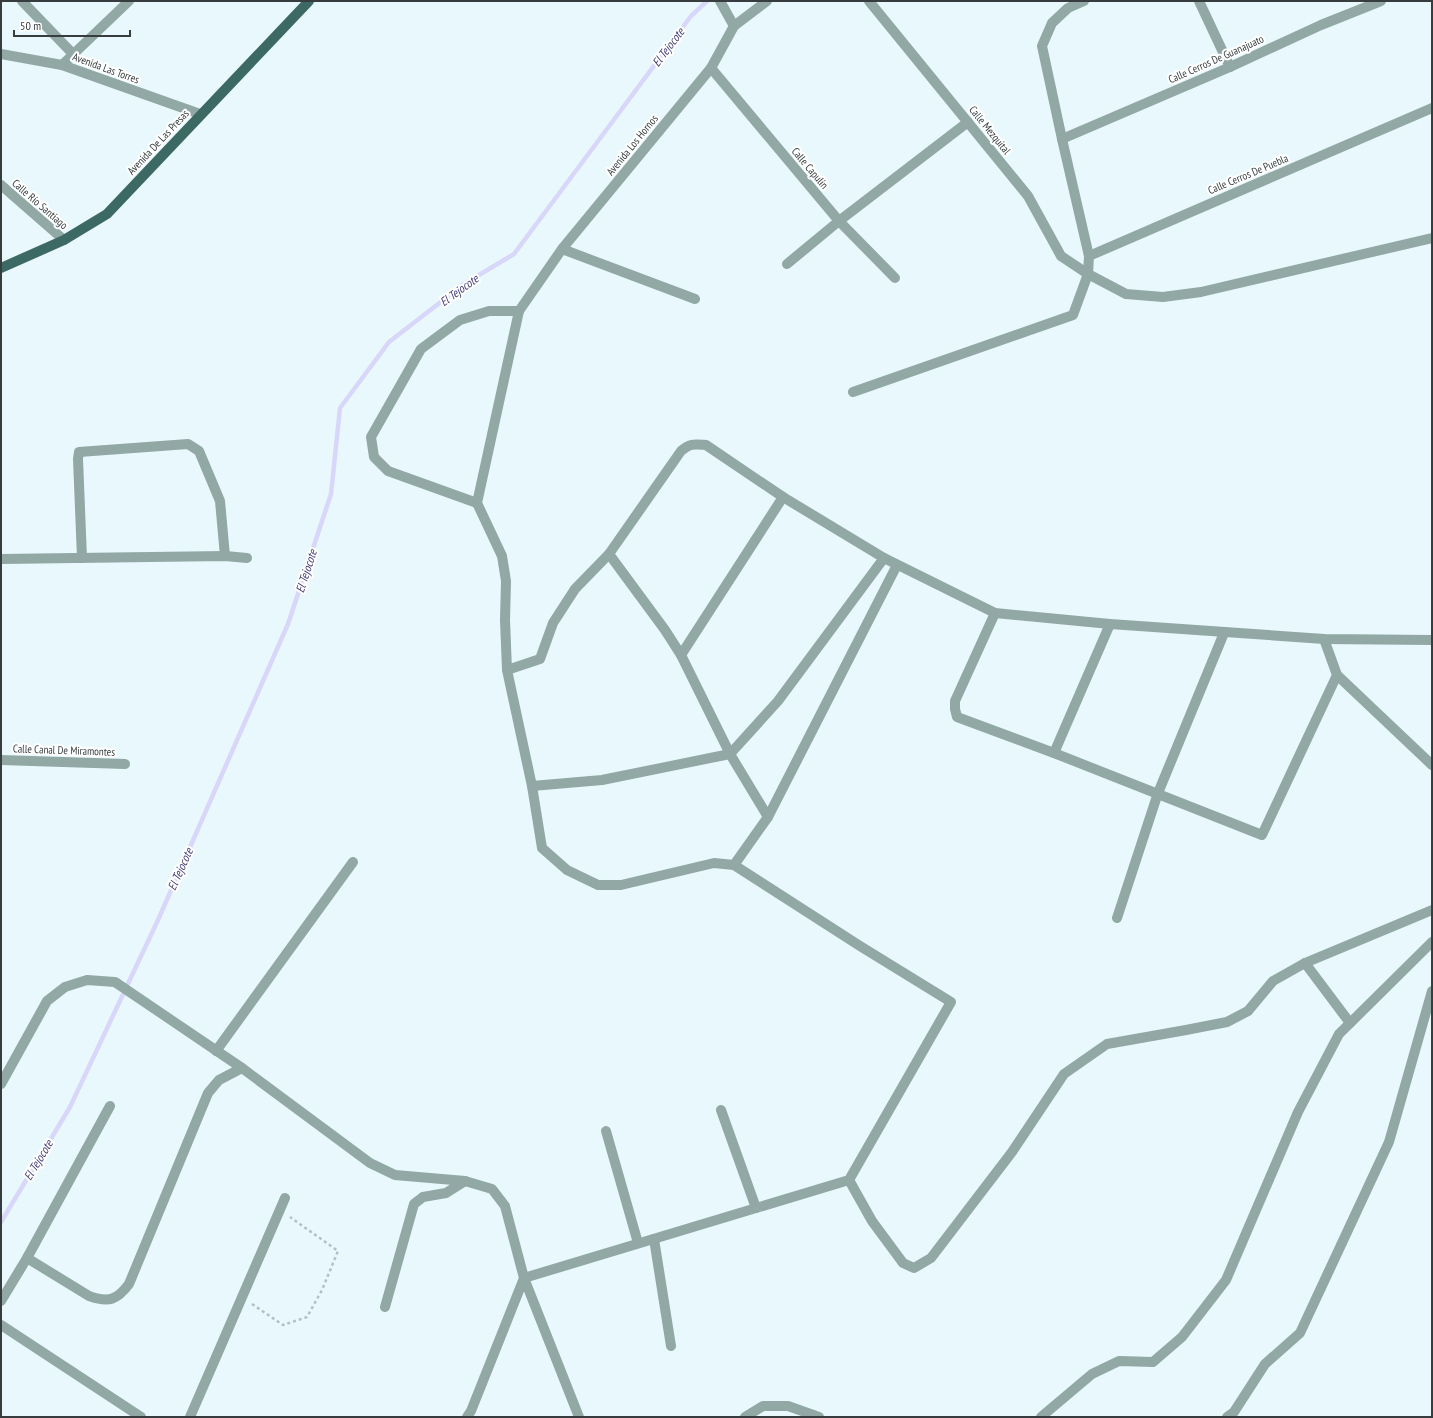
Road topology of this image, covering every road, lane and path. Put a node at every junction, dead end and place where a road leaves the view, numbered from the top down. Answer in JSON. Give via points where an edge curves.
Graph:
{"nodes":[{"id":1,"x":22,"y":1,"type":"edge"},
{"id":2,"x":129,"y":1,"type":"edge"},
{"id":3,"x":309,"y":1,"type":"edge"},
{"id":4,"x":767,"y":1,"type":"edge"},
{"id":5,"x":869,"y":1,"type":"edge"},
{"id":6,"x":1084,"y":1,"type":"edge"},
{"id":7,"x":1199,"y":1,"type":"edge"},
{"id":8,"x":1381,"y":1,"type":"edge"},
{"id":9,"x":720,"y":2,"type":"edge"},
{"id":10,"x":734,"y":26,"type":"junction"},
{"id":11,"x":1,"y":54,"type":"edge"},
{"id":12,"x":73,"y":54,"type":"junction"},
{"id":13,"x":62,"y":65,"type":"junction"},
{"id":14,"x":1230,"y":67,"type":"junction"},
{"id":15,"x":711,"y":68,"type":"junction"},
{"id":16,"x":1432,"y":108,"type":"edge"},
{"id":17,"x":200,"y":114,"type":"junction"},
{"id":18,"x":968,"y":122,"type":"junction"},
{"id":19,"x":1062,"y":139,"type":"junction"},
{"id":20,"x":1,"y":185,"type":"edge"},
{"id":21,"x":839,"y":221,"type":"junction"},
{"id":22,"x":1432,"y":238,"type":"edge"},
{"id":23,"x":64,"y":240,"type":"junction"},
{"id":24,"x":562,"y":249,"type":"junction"},
{"id":25,"x":1089,"y":256,"type":"junction"},
{"id":26,"x":787,"y":264,"type":"dead end"},
{"id":27,"x":1,"y":268,"type":"edge"},
{"id":28,"x":1088,"y":274,"type":"junction"},
{"id":29,"x":895,"y":278,"type":"dead end"},
{"id":30,"x":695,"y":299,"type":"dead end"},
{"id":31,"x":519,"y":311,"type":"junction"},
{"id":32,"x":853,"y":392,"type":"dead end"},
{"id":33,"x":783,"y":497,"type":"junction"},
{"id":34,"x":477,"y":503,"type":"junction"},
{"id":35,"x":609,"y":554,"type":"junction"},
{"id":36,"x":225,"y":556,"type":"junction"},
{"id":37,"x":82,"y":558,"type":"junction"},
{"id":38,"x":247,"y":558,"type":"dead end"},
{"id":39,"x":884,"y":558,"type":"junction"},
{"id":40,"x":1,"y":559,"type":"edge"},
{"id":41,"x":897,"y":565,"type":"junction"},
{"id":42,"x":995,"y":613,"type":"junction"},
{"id":43,"x":1110,"y":624,"type":"junction"},
{"id":44,"x":1224,"y":633,"type":"junction"},
{"id":45,"x":1324,"y":639,"type":"junction"},
{"id":46,"x":1432,"y":640,"type":"edge"},
{"id":47,"x":681,"y":655,"type":"junction"},
{"id":48,"x":507,"y":670,"type":"junction"},
{"id":49,"x":1337,"y":675,"type":"junction"},
{"id":50,"x":1054,"y":753,"type":"junction"},
{"id":51,"x":730,"y":754,"type":"junction"},
{"id":52,"x":1,"y":760,"type":"edge"},
{"id":53,"x":125,"y":764,"type":"dead end"},
{"id":54,"x":1432,"y":765,"type":"edge"},
{"id":55,"x":532,"y":786,"type":"junction"},
{"id":56,"x":1158,"y":794,"type":"junction"},
{"id":57,"x":768,"y":817,"type":"junction"},
{"id":58,"x":352,"y":862,"type":"dead end"},
{"id":59,"x":734,"y":865,"type":"junction"},
{"id":60,"x":1432,"y":910,"type":"edge"},
{"id":61,"x":1117,"y":918,"type":"dead end"},
{"id":62,"x":1432,"y":942,"type":"edge"},
{"id":63,"x":1305,"y":963,"type":"junction"},
{"id":64,"x":1432,"y":991,"type":"edge"},
{"id":65,"x":1350,"y":1023,"type":"junction"},
{"id":66,"x":216,"y":1051,"type":"junction"},
{"id":67,"x":242,"y":1068,"type":"junction"},
{"id":68,"x":1,"y":1084,"type":"edge"},
{"id":69,"x":110,"y":1106,"type":"dead end"},
{"id":70,"x":721,"y":1110,"type":"dead end"},
{"id":71,"x":606,"y":1131,"type":"dead end"},
{"id":72,"x":849,"y":1180,"type":"junction"},
{"id":73,"x":465,"y":1181,"type":"junction"},
{"id":74,"x":285,"y":1198,"type":"dead end"},
{"id":75,"x":756,"y":1208,"type":"junction"},
{"id":76,"x":280,"y":1210,"type":"junction"},
{"id":77,"x":654,"y":1239,"type":"junction"},
{"id":78,"x":638,"y":1243,"type":"junction"},
{"id":79,"x":27,"y":1258,"type":"junction"},
{"id":80,"x":524,"y":1278,"type":"junction"},
{"id":81,"x":242,"y":1296,"type":"junction"},
{"id":82,"x":1,"y":1301,"type":"edge"},
{"id":83,"x":385,"y":1307,"type":"dead end"},
{"id":84,"x":1,"y":1325,"type":"edge"},
{"id":85,"x":672,"y":1346,"type":"dead end"},
{"id":86,"x":141,"y":1417,"type":"edge"},
{"id":87,"x":190,"y":1417,"type":"edge"},
{"id":88,"x":467,"y":1417,"type":"edge"},
{"id":89,"x":579,"y":1417,"type":"edge"},
{"id":90,"x":745,"y":1417,"type":"edge"},
{"id":91,"x":819,"y":1417,"type":"edge"},
{"id":92,"x":1041,"y":1417,"type":"edge"},
{"id":93,"x":1227,"y":1417,"type":"edge"}],
"edges":[{"from":1,"to":12,"type":"street"},
{"from":2,"to":12,"type":"street"},
{"from":3,"to":17,"type":"main road","name":"Avenida De Las Presas"},
{"from":4,"to":10,"type":"street","name":"Avenida Los Hornos"},
{"from":5,"to":18,"type":"street","name":"Calle Mezquital"},
{"from":6,"to":19,"type":"street","via":[[1068,8],[1052,23],[1042,46]]},
{"from":7,"to":14,"type":"street"},
{"from":8,"to":14,"type":"street","name":"Calle Cerros De Guanajuato","via":[[1321,25]]},
{"from":9,"to":10,"type":"street"},
{"from":10,"to":15,"type":"street","name":"Avenida Los Hornos"},
{"from":11,"to":13,"type":"street","name":"Avenida Las Torres"},
{"from":12,"to":13,"type":"street"},
{"from":13,"to":17,"type":"street","name":"Avenida Las Torres"},
{"from":14,"to":19,"type":"street","name":"Calle Cerros De Guanajuato"},
{"from":15,"to":21,"type":"street","name":"Calle Capulín"},
{"from":15,"to":24,"type":"street","name":"Avenida Los Hornos"},
{"from":16,"to":25,"type":"street","name":"Calle Cerros De Puebla"},
{"from":17,"to":23,"type":"main road","name":"Avenida De Las Presas","via":[[106,214]]},
{"from":18,"to":21,"type":"street"},
{"from":18,"to":28,"type":"street","name":"Calle Mezquital","via":[[1028,196],[1061,256]]},
{"from":19,"to":25,"type":"street"},
{"from":20,"to":23,"type":"street","name":"Calle Río Santiago"},
{"from":21,"to":26,"type":"street"},
{"from":21,"to":29,"type":"street","name":"Calle Capulín"},
{"from":22,"to":28,"type":"street","name":"Calle Mezquital","via":[[1201,292],[1162,297],[1126,294]]},
{"from":23,"to":27,"type":"main road","name":"Avenida De Las Presas"},
{"from":24,"to":30,"type":"street"},
{"from":24,"to":31,"type":"street","name":"Avenida Los Hornos"},
{"from":25,"to":28,"type":"street"},
{"from":28,"to":32,"type":"street","via":[[1073,314]]},
{"from":31,"to":34,"type":"street"},
{"from":31,"to":34,"type":"street","via":[[489,311],[460,320],[421,349],[371,437],[374,457],[388,471]]},
{"from":33,"to":35,"type":"street","via":[[706,445],[687,445]]},
{"from":33,"to":39,"type":"street"},
{"from":33,"to":47,"type":"street"},
{"from":34,"to":48,"type":"street","via":[[502,556],[506,581]]},
{"from":35,"to":47,"type":"street"},
{"from":35,"to":48,"type":"street","via":[[575,589],[553,623],[540,659]]},
{"from":36,"to":37,"type":"street"},
{"from":36,"to":37,"type":"street","via":[[220,501],[199,450],[188,444],[79,452]]},
{"from":36,"to":38,"type":"street"},
{"from":37,"to":40,"type":"street"},
{"from":39,"to":41,"type":"street"},
{"from":39,"to":51,"type":"street","via":[[778,701]]},
{"from":41,"to":42,"type":"street"},
{"from":41,"to":57,"type":"street"},
{"from":42,"to":43,"type":"street"},
{"from":42,"to":50,"type":"street","via":[[955,701],[957,717]]},
{"from":43,"to":44,"type":"street"},
{"from":43,"to":50,"type":"street"},
{"from":44,"to":45,"type":"street"},
{"from":44,"to":56,"type":"street"},
{"from":45,"to":46,"type":"street"},
{"from":45,"to":49,"type":"street"},
{"from":47,"to":51,"type":"street"},
{"from":48,"to":55,"type":"street"},
{"from":49,"to":54,"type":"street"},
{"from":49,"to":56,"type":"street","via":[[1262,835]]},
{"from":50,"to":56,"type":"street"},
{"from":51,"to":55,"type":"street","via":[[602,780]]},
{"from":51,"to":57,"type":"street"},
{"from":52,"to":53,"type":"street","name":"Calle Canal De Miramontes"},
{"from":55,"to":59,"type":"street","via":[[542,848],[567,870],[598,885],[621,885],[714,863]]},
{"from":56,"to":61,"type":"street"},
{"from":57,"to":59,"type":"street"},
{"from":58,"to":66,"type":"street"},
{"from":59,"to":72,"type":"street","via":[[951,1002]]},
{"from":60,"to":63,"type":"street"},
{"from":62,"to":65,"type":"street"},
{"from":63,"to":65,"type":"street"},
{"from":63,"to":72,"type":"street","via":[[1274,981],[1248,1011],[1227,1022],[1107,1044],[1064,1074],[1012,1152],[936,1252],[914,1268],[903,1263],[872,1220]]},
{"from":64,"to":93,"type":"street","via":[[1389,1142],[1300,1333],[1265,1364],[1234,1412]]},
{"from":65,"to":92,"type":"street","via":[[1339,1034],[1298,1112],[1226,1280],[1182,1337],[1154,1362],[1119,1361],[1092,1374]]},
{"from":66,"to":67,"type":"street"},
{"from":66,"to":68,"type":"street","via":[[115,982],[86,980],[65,987],[47,1002]]},
{"from":67,"to":73,"type":"street","via":[[370,1163],[395,1175]]},
{"from":67,"to":79,"type":"street","via":[[219,1080],[208,1093],[129,1284],[122,1294],[111,1300],[100,1300]]},
{"from":69,"to":79,"type":"street"},
{"from":70,"to":75,"type":"street"},
{"from":71,"to":78,"type":"street"},
{"from":72,"to":75,"type":"street"},
{"from":73,"to":80,"type":"street","via":[[492,1189],[505,1206]]},
{"from":73,"to":83,"type":"street","via":[[446,1193],[422,1197],[414,1204]]},
{"from":74,"to":76,"type":"street"},
{"from":75,"to":77,"type":"street"},
{"from":76,"to":81,"type":"street"},
{"from":76,"to":81,"type":"path","via":[[338,1251],[322,1290],[307,1318],[283,1325]]},
{"from":77,"to":78,"type":"street"},
{"from":77,"to":85,"type":"street"},
{"from":78,"to":80,"type":"street"},
{"from":79,"to":82,"type":"street"},
{"from":80,"to":88,"type":"street"},
{"from":80,"to":89,"type":"street"},
{"from":81,"to":87,"type":"street"},
{"from":84,"to":86,"type":"street"},
{"from":90,"to":91,"type":"street","via":[[763,1406],[788,1406]]}]}
